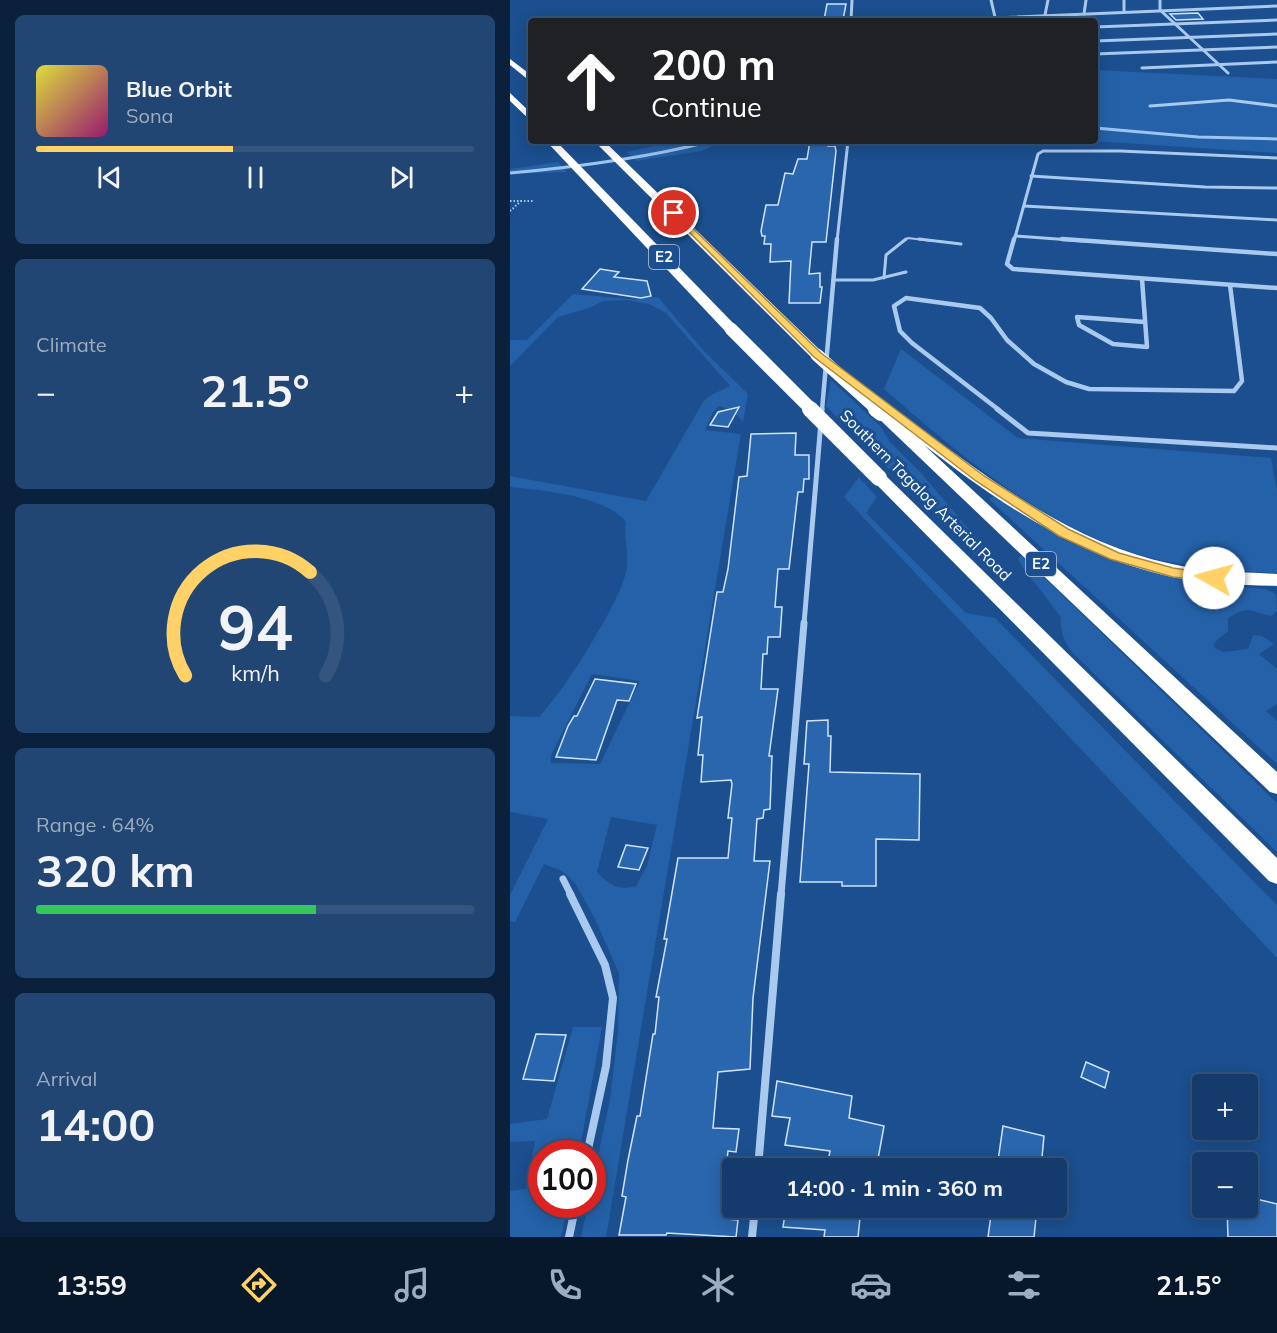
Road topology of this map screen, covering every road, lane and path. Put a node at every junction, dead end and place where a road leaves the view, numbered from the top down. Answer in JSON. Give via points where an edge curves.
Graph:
{"nodes":[{"id":1,"x":852,"y":0,"type":"edge"},
{"id":2,"x":992,"y":0,"type":"edge"},
{"id":3,"x":1048,"y":0,"type":"edge"},
{"id":4,"x":1086,"y":0,"type":"edge"},
{"id":5,"x":1124,"y":0,"type":"edge"},
{"id":6,"x":1160,"y":0,"type":"edge"},
{"id":7,"x":1203,"y":0,"type":"edge"},
{"id":8,"x":1241,"y":0,"type":"edge"},
{"id":9,"x":1277,"y":6,"type":"edge"},
{"id":10,"x":1243,"y":8,"type":"junction"},
{"id":11,"x":1205,"y":9,"type":"junction"},
{"id":12,"x":1160,"y":10,"type":"junction"},
{"id":13,"x":1124,"y":12,"type":"junction"},
{"id":14,"x":1084,"y":14,"type":"junction"},
{"id":15,"x":1045,"y":15,"type":"junction"},
{"id":16,"x":996,"y":17,"type":"junction"},
{"id":17,"x":851,"y":18,"type":"edge"},
{"id":18,"x":979,"y":18,"type":"edge"},
{"id":19,"x":1277,"y":20,"type":"edge"},
{"id":20,"x":1175,"y":24,"type":"junction"},
{"id":21,"x":1098,"y":27,"type":"edge"},
{"id":22,"x":1277,"y":34,"type":"edge"},
{"id":23,"x":1188,"y":36,"type":"junction"},
{"id":24,"x":1098,"y":41,"type":"edge"},
{"id":25,"x":1277,"y":47,"type":"edge"},
{"id":26,"x":1202,"y":50,"type":"junction"},
{"id":27,"x":1098,"y":54,"type":"edge"},
{"id":28,"x":510,"y":61,"type":"edge"},
{"id":29,"x":1277,"y":62,"type":"edge"},
{"id":30,"x":1220,"y":64,"type":"junction"},
{"id":31,"x":1142,"y":68,"type":"dead end"},
{"id":32,"x":1228,"y":73,"type":"dead end"},
{"id":33,"x":528,"y":76,"type":"edge"},
{"id":34,"x":510,"y":96,"type":"edge"},
{"id":35,"x":1150,"y":106,"type":"dead end"},
{"id":36,"x":1277,"y":106,"type":"edge"},
{"id":37,"x":528,"y":115,"type":"edge"},
{"id":38,"x":554,"y":144,"type":"edge"},
{"id":39,"x":602,"y":144,"type":"edge"},
{"id":40,"x":848,"y":144,"type":"edge"},
{"id":41,"x":1277,"y":158,"type":"edge"},
{"id":42,"x":1031,"y":176,"type":"junction"},
{"id":43,"x":1277,"y":188,"type":"edge"},
{"id":44,"x":510,"y":201,"type":"edge"},
{"id":45,"x":522,"y":201,"type":"junction"},
{"id":46,"x":534,"y":201,"type":"dead end"},
{"id":47,"x":1024,"y":206,"type":"junction"},
{"id":48,"x":510,"y":211,"type":"edge"},
{"id":49,"x":1277,"y":220,"type":"edge"},
{"id":50,"x":1015,"y":236,"type":"junction"},
{"id":51,"x":962,"y":244,"type":"dead end"},
{"id":52,"x":1277,"y":254,"type":"edge"},
{"id":53,"x":906,"y":272,"type":"dead end"},
{"id":54,"x":884,"y":278,"type":"junction"},
{"id":55,"x":1142,"y":279,"type":"junction"},
{"id":56,"x":833,"y":280,"type":"junction"},
{"id":57,"x":1230,"y":285,"type":"junction"},
{"id":58,"x":1277,"y":288,"type":"edge"},
{"id":59,"x":1145,"y":322,"type":"junction"},
{"id":60,"x":881,"y":409,"type":"junction"},
{"id":61,"x":1277,"y":448,"type":"edge"},
{"id":62,"x":1277,"y":580,"type":"edge"},
{"id":63,"x":1277,"y":785,"type":"edge"},
{"id":64,"x":1277,"y":873,"type":"edge"},
{"id":65,"x":563,"y":879,"type":"dead end"},
{"id":66,"x":590,"y":1140,"type":"edge"},
{"id":67,"x":759,"y":1158,"type":"edge"},
{"id":68,"x":573,"y":1218,"type":"edge"},
{"id":69,"x":754,"y":1218,"type":"edge"},
{"id":70,"x":569,"y":1237,"type":"edge"},
{"id":71,"x":752,"y":1237,"type":"edge"}],
"edges":[{"from":1,"to":17,"type":"street"},
{"from":2,"to":16,"type":"street"},
{"from":3,"to":15,"type":"street"},
{"from":4,"to":14,"type":"street"},
{"from":5,"to":13,"type":"street"},
{"from":6,"to":12,"type":"street"},
{"from":7,"to":11,"type":"street"},
{"from":8,"to":10,"type":"street"},
{"from":9,"to":10,"type":"street"},
{"from":10,"to":11,"type":"street"},
{"from":11,"to":12,"type":"street"},
{"from":12,"to":13,"type":"street"},
{"from":12,"to":20,"type":"street"},
{"from":13,"to":14,"type":"street"},
{"from":14,"to":15,"type":"street"},
{"from":15,"to":16,"type":"street"},
{"from":16,"to":18,"type":"street"},
{"from":19,"to":20,"type":"street"},
{"from":20,"to":21,"type":"street"},
{"from":20,"to":23,"type":"street"},
{"from":22,"to":23,"type":"street"},
{"from":23,"to":24,"type":"street"},
{"from":23,"to":26,"type":"street"},
{"from":25,"to":26,"type":"street"},
{"from":26,"to":27,"type":"street"},
{"from":26,"to":30,"type":"street"},
{"from":28,"to":33,"type":"highway"},
{"from":29,"to":30,"type":"street"},
{"from":30,"to":31,"type":"street"},
{"from":30,"to":32,"type":"street"},
{"from":34,"to":37,"type":"highway"},
{"from":35,"to":36,"type":"street","via":[[1245,99]]},
{"from":38,"to":64,"type":"highway","name":"Southern Tagalog Arterial Road","number":"E2","bridge":true,"via":[[731,329]]},
{"from":39,"to":60,"type":"highway","name":"Southern Tagalog Arterial Road","number":"E2","bridge":true,"via":[[817,355]]},
{"from":40,"to":56,"type":"street"},
{"from":41,"to":42,"type":"street","via":[[1043,151],[1038,154]]},
{"from":42,"to":43,"type":"street"},
{"from":42,"to":47,"type":"street"},
{"from":44,"to":45,"type":"path"},
{"from":45,"to":46,"type":"path"},
{"from":45,"to":48,"type":"path"},
{"from":47,"to":49,"type":"street"},
{"from":47,"to":50,"type":"street"},
{"from":50,"to":52,"type":"street"},
{"from":50,"to":55,"type":"street","via":[[1007,264],[1014,269]]},
{"from":51,"to":54,"type":"lane","via":[[908,238],[886,255]]},
{"from":53,"to":54,"type":"lane"},
{"from":54,"to":56,"type":"lane"},
{"from":55,"to":57,"type":"street"},
{"from":55,"to":59,"type":"street"},
{"from":56,"to":67,"type":"street"},
{"from":57,"to":58,"type":"street"},
{"from":57,"to":61,"type":"street","via":[[1242,381],[1234,391],[1089,389],[1069,385],[1021,353],[980,308],[906,298],[894,306],[900,331],[912,343],[1028,433]]},
{"from":59,"to":59,"type":"street","via":[[1088,318],[1077,317],[1079,325],[1113,344],[1147,347]]},
{"from":60,"to":62,"type":"highway","via":[[1043,520],[1084,543],[1173,573],[1231,580]]},
{"from":60,"to":63,"type":"highway","name":"Southern Tagalog Arterial Road","number":"E2"},
{"from":65,"to":66,"type":"street","via":[[605,965],[614,998],[606,1066]]},
{"from":68,"to":70,"type":"street"},
{"from":69,"to":71,"type":"street"}]}
